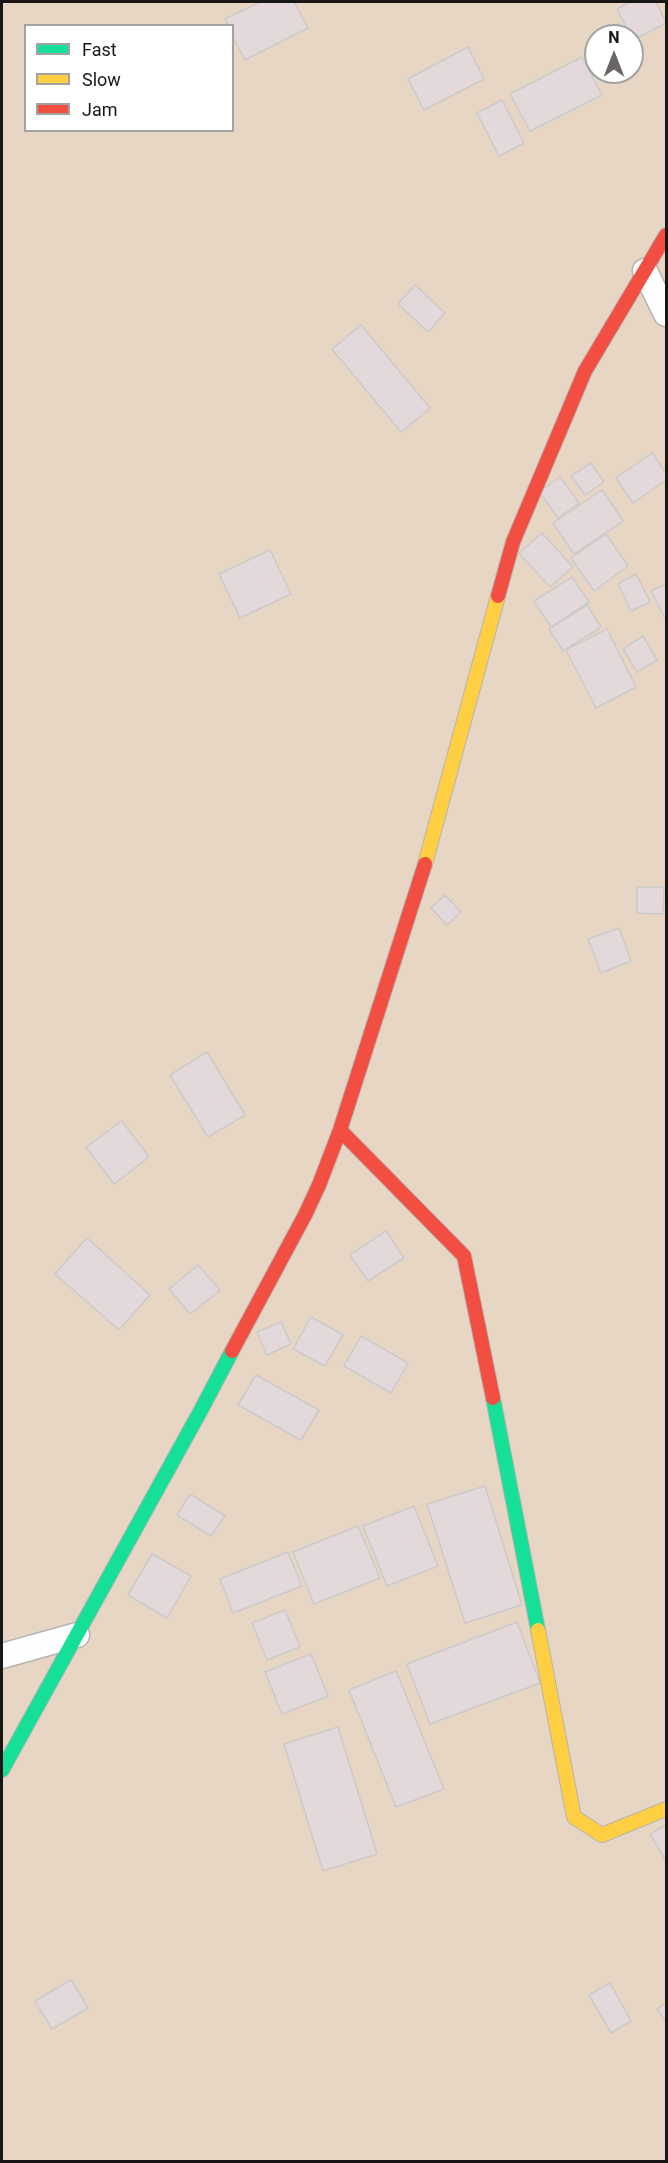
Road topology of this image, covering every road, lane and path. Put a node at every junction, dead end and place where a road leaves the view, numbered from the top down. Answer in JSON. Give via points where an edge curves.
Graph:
{"nodes":[{"id":1,"x":666,"y":235,"type":"edge"},
{"id":2,"x":645,"y":271,"type":"junction"},
{"id":3,"x":666,"y":314,"type":"edge"},
{"id":4,"x":340,"y":1130,"type":"junction"},
{"id":5,"x":77,"y":1635,"type":"junction"},
{"id":6,"x":2,"y":1656,"type":"edge"},
{"id":7,"x":2,"y":1770,"type":"edge"},
{"id":8,"x":666,"y":1809,"type":"edge"}],
"edges":[{"from":1,"to":2,"type":"street"},
{"from":2,"to":3,"type":"street"},
{"from":2,"to":4,"type":"street","via":[[585,371],[513,542],[421,878]]},
{"from":4,"to":5,"type":"street","via":[[305,1215]]},
{"from":4,"to":8,"type":"street","via":[[464,1256],[574,1817],[602,1835]]},
{"from":5,"to":6,"type":"street"},
{"from":5,"to":7,"type":"street"}]}
